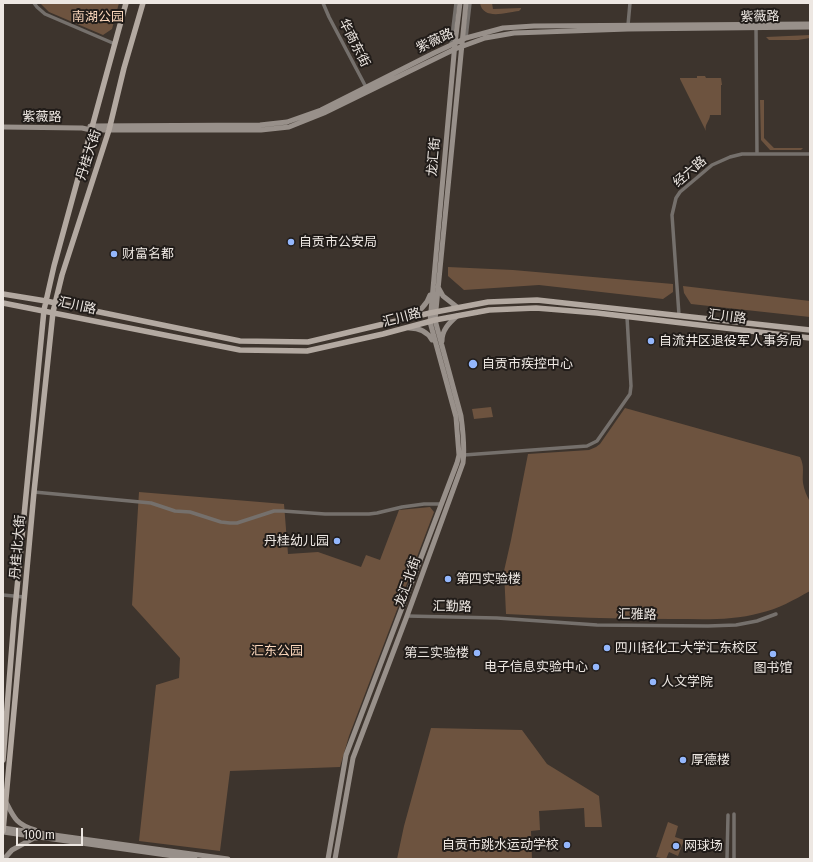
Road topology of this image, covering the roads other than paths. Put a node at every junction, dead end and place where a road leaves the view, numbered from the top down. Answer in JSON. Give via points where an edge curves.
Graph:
{"nodes":[{"id":1,"x":34,"y":3,"type":"edge"},
{"id":2,"x":126,"y":3,"type":"edge"},
{"id":3,"x":142,"y":3,"type":"edge"},
{"id":4,"x":323,"y":3,"type":"edge"},
{"id":5,"x":456,"y":3,"type":"edge"},
{"id":6,"x":460,"y":3,"type":"edge"},
{"id":7,"x":466,"y":3,"type":"edge"},
{"id":8,"x":470,"y":3,"type":"edge"},
{"id":9,"x":630,"y":3,"type":"edge"},
{"id":10,"x":810,"y":24,"type":"edge"},
{"id":11,"x":628,"y":25,"type":"junction"},
{"id":12,"x":756,"y":26,"type":"junction"},
{"id":13,"x":810,"y":28,"type":"edge"},
{"id":14,"x":462,"y":42,"type":"junction"},
{"id":15,"x":115,"y":44,"type":"junction"},
{"id":16,"x":454,"y":45,"type":"junction"},
{"id":17,"x":367,"y":90,"type":"junction"},
{"id":18,"x":3,"y":127,"type":"edge"},
{"id":19,"x":92,"y":128,"type":"junction"},
{"id":20,"x":110,"y":128,"type":"junction"},
{"id":21,"x":756,"y":154,"type":"junction"},
{"id":22,"x":810,"y":154,"type":"edge"},
{"id":23,"x":438,"y":287,"type":"junction"},
{"id":24,"x":432,"y":288,"type":"junction"},
{"id":25,"x":3,"y":294,"type":"edge"},
{"id":26,"x":46,"y":301,"type":"junction"},
{"id":27,"x":3,"y":303,"type":"edge"},
{"id":28,"x":55,"y":303,"type":"junction"},
{"id":29,"x":457,"y":308,"type":"junction"},
{"id":30,"x":44,"y":310,"type":"junction"},
{"id":31,"x":53,"y":312,"type":"junction"},
{"id":32,"x":433,"y":312,"type":"junction"},
{"id":33,"x":679,"y":315,"type":"junction"},
{"id":34,"x":457,"y":316,"type":"junction"},
{"id":35,"x":411,"y":317,"type":"junction"},
{"id":36,"x":627,"y":317,"type":"junction"},
{"id":37,"x":432,"y":321,"type":"junction"},
{"id":38,"x":408,"y":328,"type":"junction"},
{"id":39,"x":810,"y":330,"type":"edge"},
{"id":40,"x":810,"y":338,"type":"edge"},
{"id":41,"x":439,"y":347,"type":"junction"},
{"id":42,"x":464,"y":455,"type":"junction"},
{"id":43,"x":34,"y":492,"type":"junction"},
{"id":44,"x":441,"y":504,"type":"junction"},
{"id":45,"x":3,"y":595,"type":"edge"},
{"id":46,"x":16,"y":596,"type":"junction"},
{"id":47,"x":24,"y":597,"type":"junction"},
{"id":48,"x":776,"y":614,"type":"dead end"},
{"id":49,"x":407,"y":616,"type":"junction"},
{"id":50,"x":497,"y":618,"type":"joint"},
{"id":51,"x":3,"y":760,"type":"edge"},
{"id":52,"x":6,"y":802,"type":"junction"},
{"id":53,"x":734,"y":814,"type":"dead end"},
{"id":54,"x":728,"y":815,"type":"dead end"},
{"id":55,"x":3,"y":828,"type":"edge"},
{"id":56,"x":3,"y":832,"type":"edge"},
{"id":57,"x":46,"y":836,"type":"junction"},
{"id":58,"x":4,"y":859,"type":"edge"},
{"id":59,"x":195,"y":859,"type":"edge"},
{"id":60,"x":228,"y":859,"type":"edge"},
{"id":61,"x":328,"y":859,"type":"edge"},
{"id":62,"x":335,"y":859,"type":"edge"},
{"id":63,"x":727,"y":859,"type":"edge"},
{"id":64,"x":734,"y":859,"type":"edge"}],
"edges":[{"from":1,"to":15,"type":"street","via":[[45,14]]},
{"from":2,"to":15,"type":"main road","name":"丹桂北大街"},
{"from":3,"to":20,"type":"main road","name":"丹桂大街"},
{"from":4,"to":17,"type":"street","name":"华商东街"},
{"from":5,"to":16,"type":"street"},
{"from":6,"to":16,"type":"main road","name":"龙汇街"},
{"from":7,"to":14,"type":"main road","name":"龙汇街"},
{"from":8,"to":14,"type":"street"},
{"from":9,"to":11,"type":"street"},
{"from":10,"to":12,"type":"main road","name":"紫薇路"},
{"from":11,"to":12,"type":"main road","name":"紫薇路"},
{"from":11,"to":14,"type":"main road","name":"紫薇路","via":[[503,28]]},
{"from":12,"to":13,"type":"main road","name":"紫薇路"},
{"from":12,"to":14,"type":"main road","name":"紫薇路","via":[[514,34]]},
{"from":12,"to":21,"type":"street"},
{"from":14,"to":16,"type":"main road","name":"紫薇路"},
{"from":14,"to":23,"type":"main road","name":"龙汇街"},
{"from":15,"to":19,"type":"main road","name":"丹桂北大街"},
{"from":16,"to":17,"type":"main road","name":"紫薇路"},
{"from":16,"to":24,"type":"main road","name":"龙汇街"},
{"from":17,"to":20,"type":"main road","name":"紫薇路","via":[[324,114],[289,127],[261,130]]},
{"from":18,"to":19,"type":"main road","name":"紫薇路"},
{"from":19,"to":20,"type":"main road","name":"紫薇路"},
{"from":19,"to":26,"type":"main road","name":"丹桂北大街"},
{"from":20,"to":28,"type":"main road","name":"丹桂大街"},
{"from":21,"to":22,"type":"street","name":"经六路"},
{"from":21,"to":33,"type":"street","name":"经六路","via":[[737,155],[718,161],[690,183],[676,198],[672,215]]},
{"from":23,"to":29,"type":"main road","via":[[443,296]]},
{"from":23,"to":32,"type":"main road","name":"龙汇街"},
{"from":24,"to":32,"type":"main road","name":"龙汇街"},
{"from":24,"to":35,"type":"main road","via":[[422,309]]},
{"from":25,"to":26,"type":"main road","name":"汇川路"},
{"from":26,"to":28,"type":"main road","name":"汇川路"},
{"from":26,"to":30,"type":"main road","name":"丹桂北大街"},
{"from":27,"to":30,"type":"main road","name":"汇川路"},
{"from":28,"to":31,"type":"main road","name":"丹桂大街"},
{"from":28,"to":35,"type":"main road","name":"汇川路","via":[[240,342],[308,342]]},
{"from":29,"to":32,"type":"main road","name":"汇川路"},
{"from":29,"to":33,"type":"main road","name":"汇川路","via":[[488,302],[536,300]]},
{"from":30,"to":31,"type":"main road","name":"汇川路"},
{"from":30,"to":46,"type":"main road","name":"丹桂北大街"},
{"from":31,"to":38,"type":"main road","name":"汇川路","via":[[240,350],[307,351]]},
{"from":31,"to":43,"type":"main road","name":"丹桂北大街"},
{"from":32,"to":35,"type":"main road","name":"汇川路"},
{"from":32,"to":37,"type":"main road","name":"龙汇北街"},
{"from":33,"to":39,"type":"main road","name":"汇川路"},
{"from":34,"to":36,"type":"main road","name":"汇川路","via":[[489,310],[536,308]]},
{"from":34,"to":37,"type":"main road","name":"汇川路"},
{"from":34,"to":41,"type":"main road","via":[[447,324]]},
{"from":36,"to":40,"type":"main road","name":"汇川路"},
{"from":36,"to":42,"type":"street","via":[[630,394],[597,441],[588,446]]},
{"from":37,"to":38,"type":"main road","name":"汇川路"},
{"from":37,"to":41,"type":"main road","name":"龙汇北街"},
{"from":38,"to":41,"type":"main road","via":[[423,330]]},
{"from":41,"to":42,"type":"main road","name":"龙汇北街","via":[[460,416]]},
{"from":41,"to":44,"type":"main road","name":"龙汇北街","via":[[456,417],[459,455]]},
{"from":42,"to":49,"type":"main road","name":"龙汇北街","via":[[455,487]]},
{"from":43,"to":44,"type":"street","via":[[151,503],[230,523],[274,511],[369,514],[402,506]]},
{"from":43,"to":47,"type":"main road","name":"丹桂北大街"},
{"from":44,"to":61,"type":"main road","name":"龙汇北街","via":[[346,755]]},
{"from":45,"to":46,"type":"street"},
{"from":46,"to":47,"type":"street"},
{"from":46,"to":51,"type":"main road","name":"丹桂北大街"},
{"from":47,"to":52,"type":"main road","name":"丹桂北大街"},
{"from":48,"to":50,"type":"street","name":"汇雅路","via":[[757,621],[708,626],[597,625]]},
{"from":49,"to":50,"type":"street","name":"汇勤路"},
{"from":49,"to":62,"type":"main road","name":"龙汇北街","via":[[353,758]]},
{"from":52,"to":55,"type":"main road","name":"丹桂北大街"},
{"from":52,"to":57,"type":"main road","via":[[15,820]]},
{"from":53,"to":64,"type":"street"},
{"from":54,"to":63,"type":"street"},
{"from":55,"to":56,"type":"main road","name":"丹桂北大街"},
{"from":55,"to":57,"type":"main road"},
{"from":56,"to":57,"type":"main road"},
{"from":57,"to":58,"type":"main road","via":[[34,838],[12,850]]},
{"from":57,"to":59,"type":"main road"},
{"from":57,"to":60,"type":"main road"}]}
